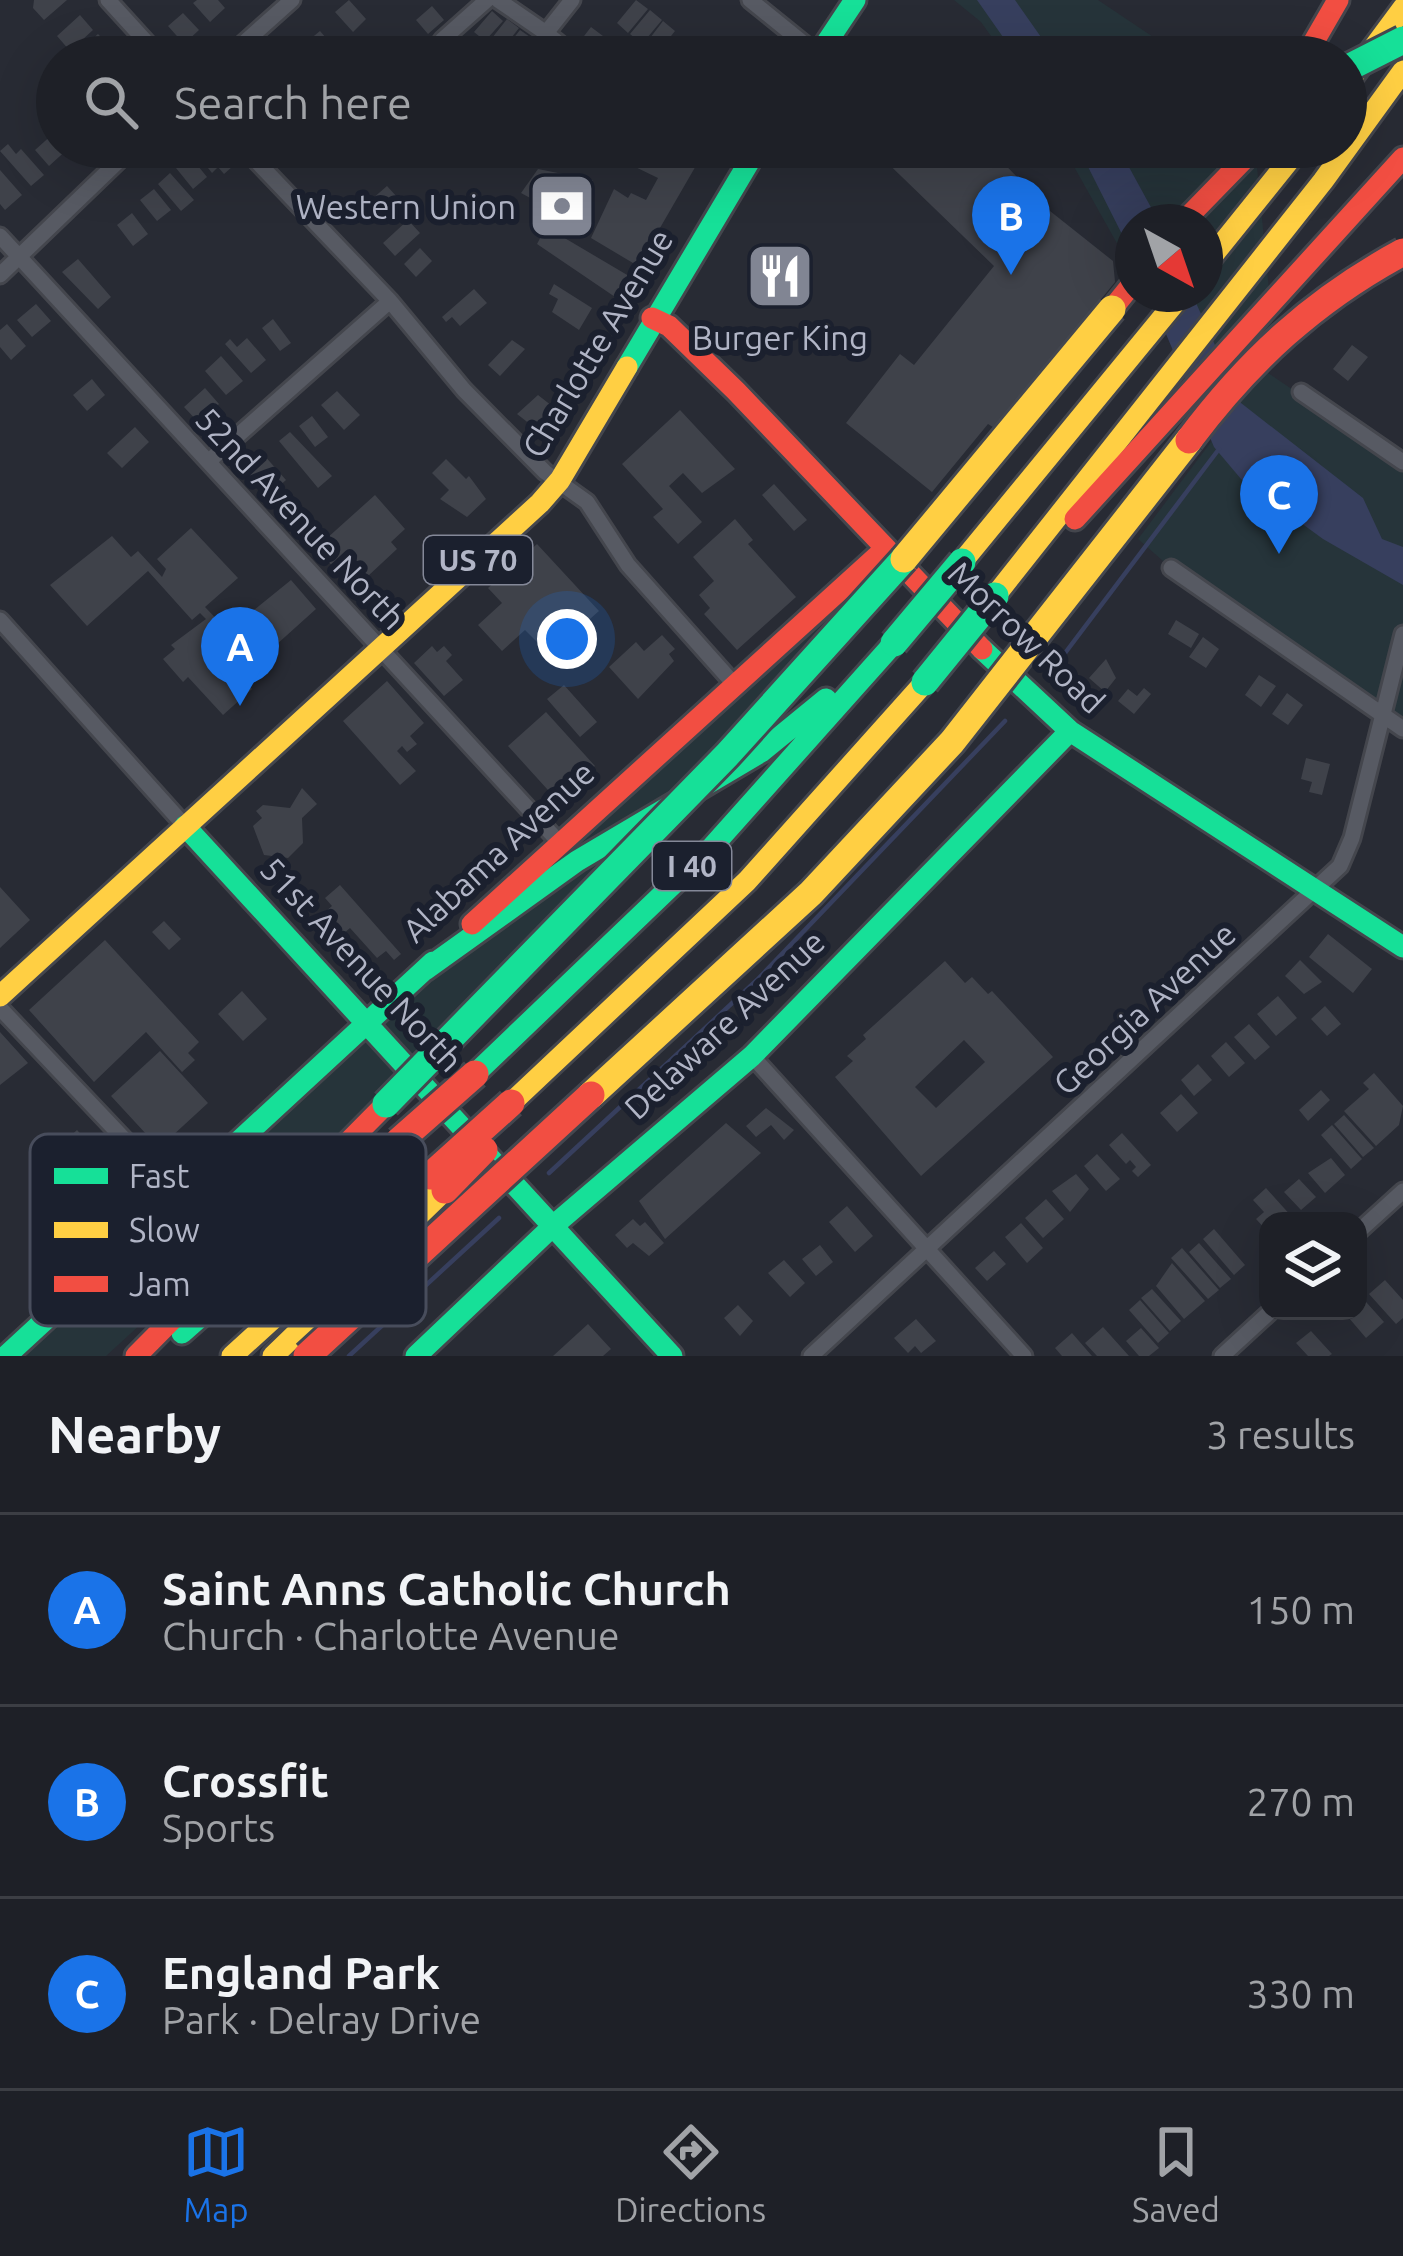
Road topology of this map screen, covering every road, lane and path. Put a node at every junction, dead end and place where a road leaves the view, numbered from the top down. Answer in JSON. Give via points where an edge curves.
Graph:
{"nodes":[{"id":1,"x":108,"y":0,"type":"edge"},
{"id":2,"x":292,"y":0,"type":"edge"},
{"id":3,"x":487,"y":0,"type":"edge"},
{"id":4,"x":498,"y":0,"type":"edge"},
{"id":5,"x":572,"y":0,"type":"edge"},
{"id":6,"x":750,"y":0,"type":"edge"},
{"id":7,"x":856,"y":0,"type":"edge"},
{"id":8,"x":1338,"y":0,"type":"edge"},
{"id":9,"x":1403,"y":8,"type":"edge"},
{"id":10,"x":546,"y":34,"type":"junction"},
{"id":11,"x":141,"y":36,"type":"edge"},
{"id":12,"x":252,"y":36,"type":"edge"},
{"id":13,"x":446,"y":36,"type":"edge"},
{"id":14,"x":549,"y":36,"type":"edge"},
{"id":15,"x":794,"y":36,"type":"edge"},
{"id":16,"x":832,"y":36,"type":"edge"},
{"id":17,"x":1317,"y":36,"type":"edge"},
{"id":18,"x":1403,"y":40,"type":"edge"},
{"id":19,"x":1367,"y":57,"type":"edge"},
{"id":20,"x":1367,"y":58,"type":"edge"},
{"id":21,"x":1403,"y":71,"type":"edge"},
{"id":22,"x":1367,"y":119,"type":"edge"},
{"id":23,"x":1403,"y":158,"type":"edge"},
{"id":24,"x":111,"y":168,"type":"edge"},
{"id":25,"x":262,"y":168,"type":"edge"},
{"id":26,"x":745,"y":168,"type":"edge"},
{"id":27,"x":1224,"y":168,"type":"edge"},
{"id":28,"x":1236,"y":168,"type":"edge"},
{"id":29,"x":1283,"y":168,"type":"edge"},
{"id":30,"x":1330,"y":168,"type":"edge"},
{"id":31,"x":1197,"y":204,"type":"edge"},
{"id":32,"x":1201,"y":204,"type":"edge"},
{"id":33,"x":0,"y":236,"type":"edge"},
{"id":34,"x":1223,"y":243,"type":"edge"},
{"id":35,"x":1403,"y":252,"type":"edge"},
{"id":36,"x":20,"y":257,"type":"junction"},
{"id":37,"x":0,"y":275,"type":"edge"},
{"id":38,"x":390,"y":301,"type":"junction"},
{"id":39,"x":1115,"y":305,"type":"edge"},
{"id":40,"x":1168,"y":312,"type":"edge"},
{"id":41,"x":652,"y":318,"type":"junction"},
{"id":42,"x":1301,"y":392,"type":"dead end"},
{"id":43,"x":1148,"y":421,"type":"junction"},
{"id":44,"x":209,"y":461,"type":"junction"},
{"id":45,"x":1403,"y":462,"type":"edge"},
{"id":46,"x":560,"y":480,"type":"junction"},
{"id":47,"x":885,"y":549,"type":"junction"},
{"id":48,"x":1171,"y":568,"type":"dead end"},
{"id":49,"x":3,"y":631,"type":"edge"},
{"id":50,"x":1403,"y":634,"type":"edge"},
{"id":51,"x":894,"y":643,"type":"junction"},
{"id":52,"x":380,"y":648,"type":"junction"},
{"id":53,"x":734,"y":685,"type":"junction"},
{"id":54,"x":1379,"y":714,"type":"junction"},
{"id":55,"x":1403,"y":729,"type":"edge"},
{"id":56,"x":1070,"y":731,"type":"junction"},
{"id":57,"x":185,"y":826,"type":"junction"},
{"id":58,"x":558,"y":841,"type":"junction"},
{"id":59,"x":1318,"y":889,"type":"junction"},
{"id":60,"x":1403,"y":947,"type":"edge"},
{"id":61,"x":425,"y":970,"type":"junction"},
{"id":62,"x":0,"y":996,"type":"edge"},
{"id":63,"x":0,"y":1008,"type":"edge"},
{"id":64,"x":370,"y":1023,"type":"junction"},
{"id":65,"x":752,"y":1056,"type":"junction"},
{"id":66,"x":119,"y":1134,"type":"edge"},
{"id":67,"x":247,"y":1134,"type":"edge"},
{"id":68,"x":356,"y":1134,"type":"edge"},
{"id":69,"x":408,"y":1134,"type":"edge"},
{"id":70,"x":437,"y":1183,"type":"junction"},
{"id":71,"x":1403,"y":1191,"type":"edge"},
{"id":72,"x":426,"y":1192,"type":"edge"},
{"id":73,"x":426,"y":1195,"type":"edge"},
{"id":74,"x":1367,"y":1224,"type":"edge"},
{"id":75,"x":553,"y":1226,"type":"junction"},
{"id":76,"x":426,"y":1247,"type":"edge"},
{"id":77,"x":928,"y":1250,"type":"junction"},
{"id":78,"x":1261,"y":1320,"type":"edge"},
{"id":79,"x":38,"y":1326,"type":"edge"},
{"id":80,"x":166,"y":1326,"type":"edge"},
{"id":81,"x":191,"y":1326,"type":"edge"},
{"id":82,"x":268,"y":1326,"type":"edge"},
{"id":83,"x":301,"y":1326,"type":"edge"},
{"id":84,"x":341,"y":1326,"type":"edge"},
{"id":85,"x":6,"y":1356,"type":"edge"},
{"id":86,"x":136,"y":1356,"type":"edge"},
{"id":87,"x":157,"y":1356,"type":"edge"},
{"id":88,"x":232,"y":1356,"type":"edge"},
{"id":89,"x":273,"y":1356,"type":"edge"},
{"id":90,"x":308,"y":1356,"type":"edge"},
{"id":91,"x":416,"y":1356,"type":"edge"},
{"id":92,"x":672,"y":1356,"type":"edge"},
{"id":93,"x":811,"y":1356,"type":"edge"},
{"id":94,"x":1024,"y":1356,"type":"edge"},
{"id":95,"x":1222,"y":1356,"type":"edge"}],
"edges":[{"from":1,"to":11,"type":"street"},
{"from":2,"to":12,"type":"street"},
{"from":3,"to":13,"type":"street"},
{"from":4,"to":10,"type":"street"},
{"from":5,"to":10,"type":"street"},
{"from":6,"to":15,"type":"street"},
{"from":7,"to":16,"type":"main road"},
{"from":8,"to":17,"type":"main road"},
{"from":9,"to":19,"type":"main road"},
{"from":10,"to":14,"type":"street"},
{"from":18,"to":20,"type":"main road","bridge":true},
{"from":21,"to":22,"type":"main road","number":"I 40"},
{"from":23,"to":43,"type":"main road","via":[[1244,331]]},
{"from":24,"to":36,"type":"street"},
{"from":25,"to":38,"type":"street"},
{"from":26,"to":41,"type":"main road","name":"Charlotte Avenue","number":"US 70"},
{"from":27,"to":31,"type":"main road"},
{"from":28,"to":32,"type":"main road"},
{"from":29,"to":34,"type":"main road"},
{"from":30,"to":43,"type":"main road","number":"I 40"},
{"from":33,"to":36,"type":"street","name":"52nd Avenue North"},
{"from":35,"to":76,"type":"main road","bridge":true,"via":[[1283,331],[1229,387],[1007,675],[811,892]]},
{"from":36,"to":37,"type":"street"},
{"from":36,"to":44,"type":"street","name":"52nd Avenue North"},
{"from":38,"to":44,"type":"street"},
{"from":38,"to":46,"type":"street","via":[[464,390]]},
{"from":39,"to":68,"type":"main road","bridge":true,"via":[[896,569],[727,754]]},
{"from":40,"to":51,"type":"main road","number":"I 40","bridge":true},
{"from":41,"to":46,"type":"main road","name":"Charlotte Avenue","number":"US 70"},
{"from":41,"to":47,"type":"main road","name":"Morrow Road","via":[[736,391]]},
{"from":42,"to":45,"type":"street"},
{"from":43,"to":70,"type":"main road","number":"I 40","bridge":true,"via":[[747,881]]},
{"from":44,"to":52,"type":"street","name":"52nd Avenue North"},
{"from":46,"to":52,"type":"main road","name":"Charlotte Avenue","number":"US 70"},
{"from":46,"to":53,"type":"street","via":[[592,507],[628,565]]},
{"from":47,"to":53,"type":"main road","name":"Alabama Avenue"},
{"from":47,"to":56,"type":"main road","name":"Morrow Road"},
{"from":48,"to":54,"type":"street"},
{"from":49,"to":57,"type":"street","name":"51st Avenue North"},
{"from":50,"to":54,"type":"street","name":"Georgia Avenue"},
{"from":51,"to":61,"type":"main road","via":[[761,752],[578,861]]},
{"from":51,"to":69,"type":"main road","number":"I 40","bridge":true,"via":[[712,847]]},
{"from":52,"to":57,"type":"main road","name":"Charlotte Avenue","number":"US 70"},
{"from":52,"to":58,"type":"street","name":"52nd Avenue North"},
{"from":53,"to":58,"type":"main road","name":"Alabama Avenue"},
{"from":54,"to":55,"type":"street"},
{"from":54,"to":59,"type":"street","name":"Georgia Avenue","via":[[1352,838]]},
{"from":56,"to":59,"type":"main road","name":"Morrow Road"},
{"from":56,"to":65,"type":"main road","name":"Delaware Avenue"},
{"from":57,"to":62,"type":"main road","name":"Charlotte Avenue","number":"US 70"},
{"from":57,"to":64,"type":"main road","name":"51st Avenue North"},
{"from":58,"to":61,"type":"main road","name":"Alabama Avenue"},
{"from":59,"to":60,"type":"main road","name":"Morrow Road"},
{"from":59,"to":77,"type":"street","name":"Georgia Avenue"},
{"from":61,"to":64,"type":"main road","name":"Alabama Avenue"},
{"from":63,"to":66,"type":"street"},
{"from":64,"to":67,"type":"main road","name":"Alabama Avenue"},
{"from":64,"to":75,"type":"main road","name":"51st Avenue North"},
{"from":65,"to":75,"type":"main road","name":"Delaware Avenue"},
{"from":65,"to":77,"type":"street"},
{"from":70,"to":72,"type":"main road","number":"I 40"},
{"from":70,"to":73,"type":"main road"},
{"from":71,"to":74,"type":"street"},
{"from":75,"to":91,"type":"main road","name":"Delaware Avenue"},
{"from":75,"to":92,"type":"main road","name":"51st Avenue North"},
{"from":77,"to":93,"type":"street","name":"Georgia Avenue"},
{"from":77,"to":94,"type":"street"},
{"from":78,"to":95,"type":"street"},
{"from":79,"to":85,"type":"main road","name":"Alabama Avenue"},
{"from":80,"to":86,"type":"main road","bridge":true},
{"from":81,"to":87,"type":"main road","number":"I 40","bridge":true},
{"from":82,"to":88,"type":"main road","number":"I 40"},
{"from":83,"to":89,"type":"main road"},
{"from":84,"to":90,"type":"main road","bridge":true}]}
